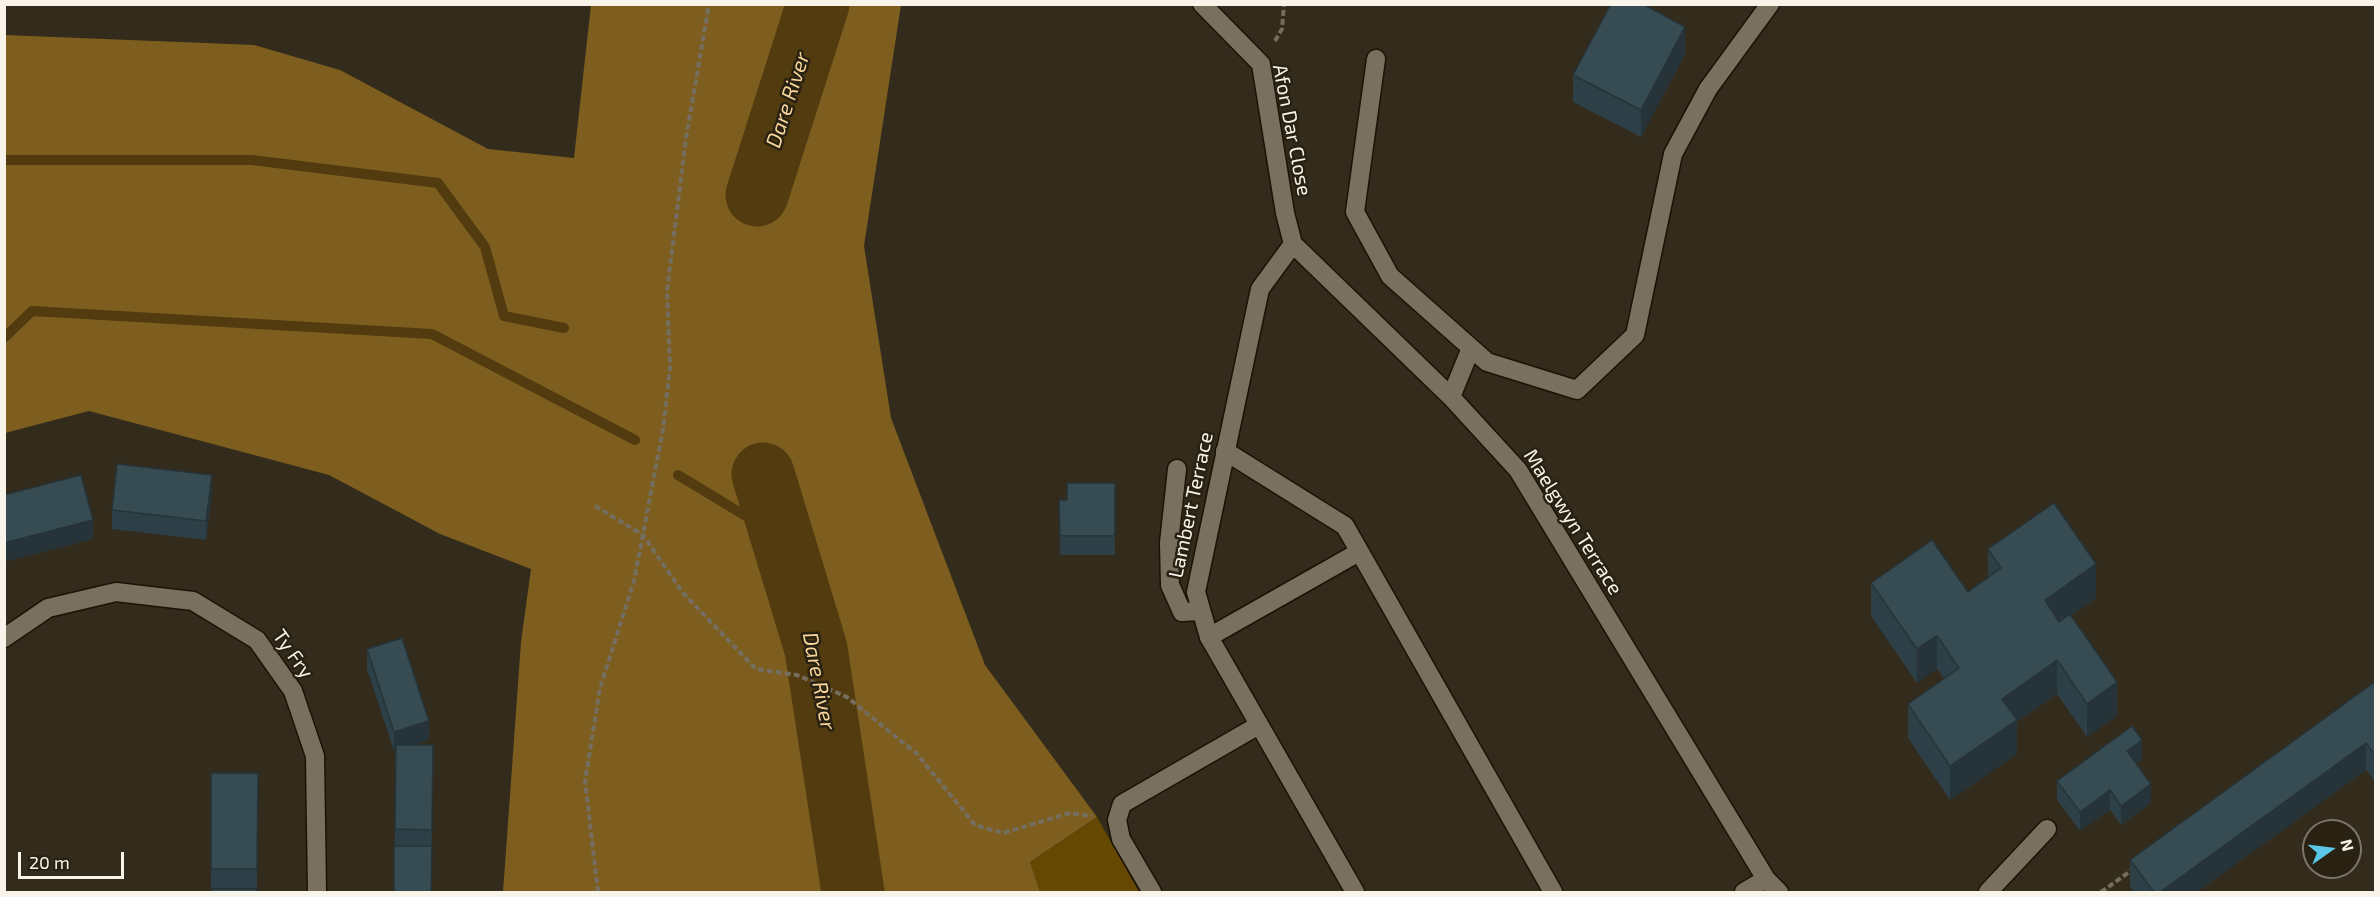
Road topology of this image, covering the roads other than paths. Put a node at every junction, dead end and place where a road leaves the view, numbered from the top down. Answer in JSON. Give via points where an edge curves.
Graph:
{"nodes":[{"id":1,"x":1202,"y":4,"type":"edge"},
{"id":2,"x":1770,"y":4,"type":"edge"},
{"id":3,"x":1376,"y":59,"type":"dead end"},
{"id":4,"x":1284,"y":213,"type":"joint"},
{"id":5,"x":1293,"y":244,"type":"junction"},
{"id":6,"x":1471,"y":348,"type":"junction"},
{"id":7,"x":1451,"y":397,"type":"junction"},
{"id":8,"x":1225,"y":451,"type":"junction"},
{"id":9,"x":1177,"y":469,"type":"dead end"},
{"id":10,"x":1359,"y":552,"type":"junction"},
{"id":11,"x":1201,"y":610,"type":"junction"},
{"id":12,"x":1209,"y":637,"type":"junction"},
{"id":13,"x":4,"y":638,"type":"edge"},
{"id":14,"x":1259,"y":724,"type":"junction"},
{"id":15,"x":2047,"y":829,"type":"dead end"},
{"id":16,"x":1766,"y":879,"type":"junction"},
{"id":17,"x":317,"y":892,"type":"edge"},
{"id":18,"x":1152,"y":892,"type":"edge"},
{"id":19,"x":1355,"y":892,"type":"edge"},
{"id":20,"x":1553,"y":892,"type":"edge"},
{"id":21,"x":1744,"y":892,"type":"edge"},
{"id":22,"x":1779,"y":892,"type":"edge"},
{"id":23,"x":1988,"y":892,"type":"edge"}],
"edges":[{"from":1,"to":4,"type":"street","name":"Afon Dar Close","via":[[1261,64]]},
{"from":2,"to":6,"type":"street","via":[[1708,89],[1673,154],[1635,335],[1577,390],[1487,362]]},
{"from":3,"to":6,"type":"street","via":[[1355,212],[1390,276]]},
{"from":4,"to":5,"type":"street","name":"Maelgwyn Terrace"},
{"from":5,"to":7,"type":"street","name":"Maelgwyn Terrace"},
{"from":5,"to":8,"type":"street","name":"Lambert Terrace","via":[[1260,289]]},
{"from":6,"to":7,"type":"street"},
{"from":7,"to":16,"type":"street","name":"Maelgwyn Terrace","via":[[1518,470]]},
{"from":8,"to":10,"type":"street","via":[[1345,526]]},
{"from":8,"to":11,"type":"street","name":"Lambert Terrace","via":[[1196,592]]},
{"from":9,"to":11,"type":"street","via":[[1169,543],[1170,585],[1182,612]]},
{"from":10,"to":12,"type":"street"},
{"from":10,"to":20,"type":"street"},
{"from":11,"to":12,"type":"street","name":"Lambert Terrace"},
{"from":12,"to":14,"type":"street","name":"Lambert Terrace"},
{"from":13,"to":17,"type":"street","name":"Ty Fry","via":[[48,608],[116,592],[193,601],[258,640],[293,691],[315,756]]},
{"from":14,"to":18,"type":"street","via":[[1122,804],[1117,820],[1122,839]]},
{"from":14,"to":19,"type":"street","name":"Lambert Terrace"},
{"from":15,"to":23,"type":"street"},
{"from":16,"to":21,"type":"street"},
{"from":16,"to":22,"type":"street","name":"Maelgwyn Terrace"}]}
